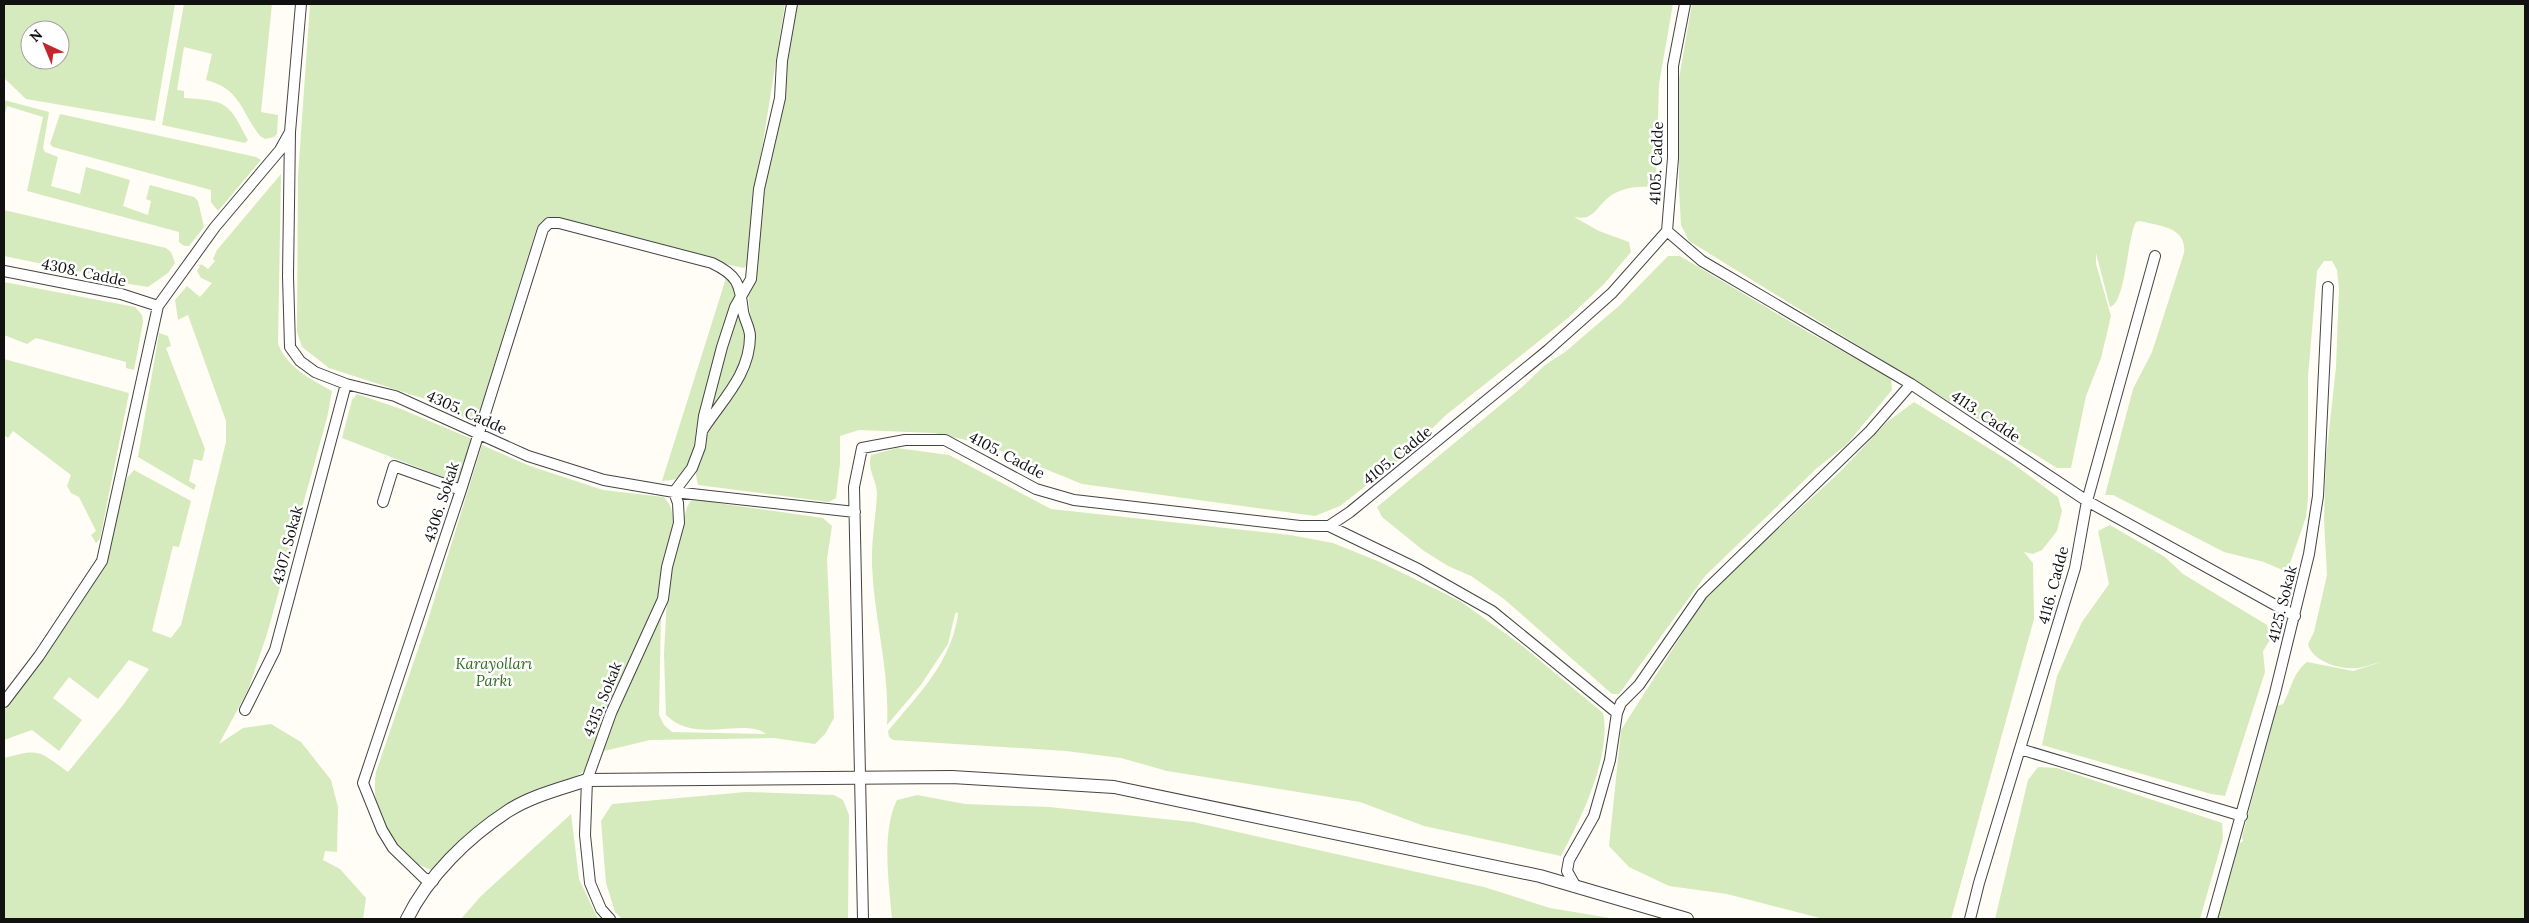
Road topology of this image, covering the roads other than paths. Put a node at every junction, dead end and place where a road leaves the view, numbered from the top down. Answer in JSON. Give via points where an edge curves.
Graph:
{"nodes":[{"id":1,"x":301,"y":4,"type":"edge"},
{"id":2,"x":792,"y":4,"type":"edge"},
{"id":3,"x":1684,"y":4,"type":"edge"},
{"id":4,"x":290,"y":132,"type":"junction"},
{"id":5,"x":1667,"y":231,"type":"junction"},
{"id":6,"x":2155,"y":256,"type":"dead end"},
{"id":7,"x":4,"y":271,"type":"edge"},
{"id":8,"x":2328,"y":287,"type":"dead end"},
{"id":9,"x":741,"y":296,"type":"junction"},
{"id":10,"x":158,"y":306,"type":"junction"},
{"id":11,"x":346,"y":384,"type":"junction"},
{"id":12,"x":1911,"y":384,"type":"junction"},
{"id":13,"x":702,"y":432,"type":"junction"},
{"id":14,"x":479,"y":433,"type":"junction"},
{"id":15,"x":461,"y":490,"type":"junction"},
{"id":16,"x":674,"y":492,"type":"junction"},
{"id":17,"x":2087,"y":501,"type":"junction"},
{"id":18,"x":383,"y":502,"type":"dead end"},
{"id":19,"x":855,"y":512,"type":"junction"},
{"id":20,"x":1329,"y":526,"type":"junction"},
{"id":21,"x":2295,"y":616,"type":"junction"},
{"id":22,"x":4,"y":702,"type":"edge"},
{"id":23,"x":245,"y":710,"type":"dead end"},
{"id":24,"x":1617,"y":713,"type":"junction"},
{"id":25,"x":2020,"y":749,"type":"junction"},
{"id":26,"x":859,"y":779,"type":"junction"},
{"id":27,"x":587,"y":780,"type":"junction"},
{"id":28,"x":2242,"y":816,"type":"junction"},
{"id":29,"x":433,"y":881,"type":"junction"},
{"id":30,"x":1576,"y":887,"type":"junction"},
{"id":31,"x":407,"y":919,"type":"edge"},
{"id":32,"x":610,"y":919,"type":"edge"},
{"id":33,"x":863,"y":919,"type":"edge"},
{"id":34,"x":1687,"y":919,"type":"edge"},
{"id":35,"x":1970,"y":919,"type":"edge"},
{"id":36,"x":2212,"y":919,"type":"edge"}],
"edges":[{"from":1,"to":4,"type":"street","name":"4305. Cadde"},
{"from":2,"to":9,"type":"street","via":[[782,61],[780,98],[758,189],[754,266]]},
{"from":3,"to":5,"type":"street","name":"4105. Cadde","via":[[1673,66],[1673,158]]},
{"from":4,"to":10,"type":"street","via":[[280,150],[215,227]]},
{"from":4,"to":11,"type":"street","name":"4305. Cadde","via":[[290,347],[300,361],[315,372]]},
{"from":5,"to":12,"type":"street","name":"4113. Cadde","via":[[1702,261]]},
{"from":5,"to":20,"type":"street","name":"4105. Cadde","via":[[1612,292],[1548,350],[1371,496]]},
{"from":6,"to":17,"type":"street","name":"4116. Cadde"},
{"from":7,"to":10,"type":"street","name":"4308. Cadde","via":[[121,294]]},
{"from":8,"to":21,"type":"street","name":"4125. Sokak","via":[[2318,496]]},
{"from":9,"to":13,"type":"street","via":[[722,347]]},
{"from":9,"to":13,"type":"street","via":[[750,335],[748,354],[739,378]]},
{"from":9,"to":14,"type":"street","name":"4306. Sokak","via":[[738,282],[731,272],[712,263],[549,223],[543,229]]},
{"from":10,"to":22,"type":"street","via":[[102,562]]},
{"from":11,"to":14,"type":"street","name":"4305. Cadde","via":[[395,396]]},
{"from":11,"to":23,"type":"street","name":"4307. Sokak","via":[[275,650]]},
{"from":12,"to":17,"type":"street","name":"4113. Cadde"},
{"from":12,"to":24,"type":"street","via":[[1870,431],[1702,594],[1639,685],[1621,703]]},
{"from":13,"to":16,"type":"street","via":[[692,468]]},
{"from":14,"to":15,"type":"street","name":"4306. Sokak"},
{"from":14,"to":16,"type":"street","name":"4305. Cadde","via":[[528,456],[604,480]]},
{"from":15,"to":18,"type":"street","via":[[394,466]]},
{"from":15,"to":29,"type":"street","name":"4306. Sokak","via":[[363,782],[382,830],[393,848],[424,878]]},
{"from":16,"to":19,"type":"street","name":"4305. Cadde"},
{"from":16,"to":27,"type":"street","name":"4315. Sokak","via":[[679,523],[667,567],[663,599],[611,713]]},
{"from":17,"to":21,"type":"street","name":"4113. Cadde"},
{"from":17,"to":25,"type":"street","name":"4116. Cadde","via":[[2075,568]]},
{"from":19,"to":20,"type":"street","name":"4105. Cadde","via":[[854,486],[862,448],[905,440],[945,440],[1036,489],[1074,500],[1300,526]]},
{"from":19,"to":26,"type":"street"},
{"from":20,"to":24,"type":"street","via":[[1418,569],[1492,611]]},
{"from":21,"to":28,"type":"street","name":"4125. Sokak"},
{"from":24,"to":30,"type":"street","via":[[1610,760],[1594,816],[1569,860],[1567,871]]},
{"from":25,"to":28,"type":"street"},
{"from":25,"to":35,"type":"street","name":"4116. Cadde"},
{"from":26,"to":27,"type":"street"},
{"from":26,"to":30,"type":"street","via":[[952,777],[1114,787],[1540,876]]},
{"from":26,"to":33,"type":"street"},
{"from":27,"to":29,"type":"street","via":[[543,794],[509,810],[460,848]]},
{"from":27,"to":32,"type":"street","name":"4315. Sokak","via":[[585,835],[590,883],[601,909]]},
{"from":28,"to":36,"type":"street","name":"4125. Sokak"},
{"from":29,"to":31,"type":"street"},
{"from":30,"to":34,"type":"street"}]}
